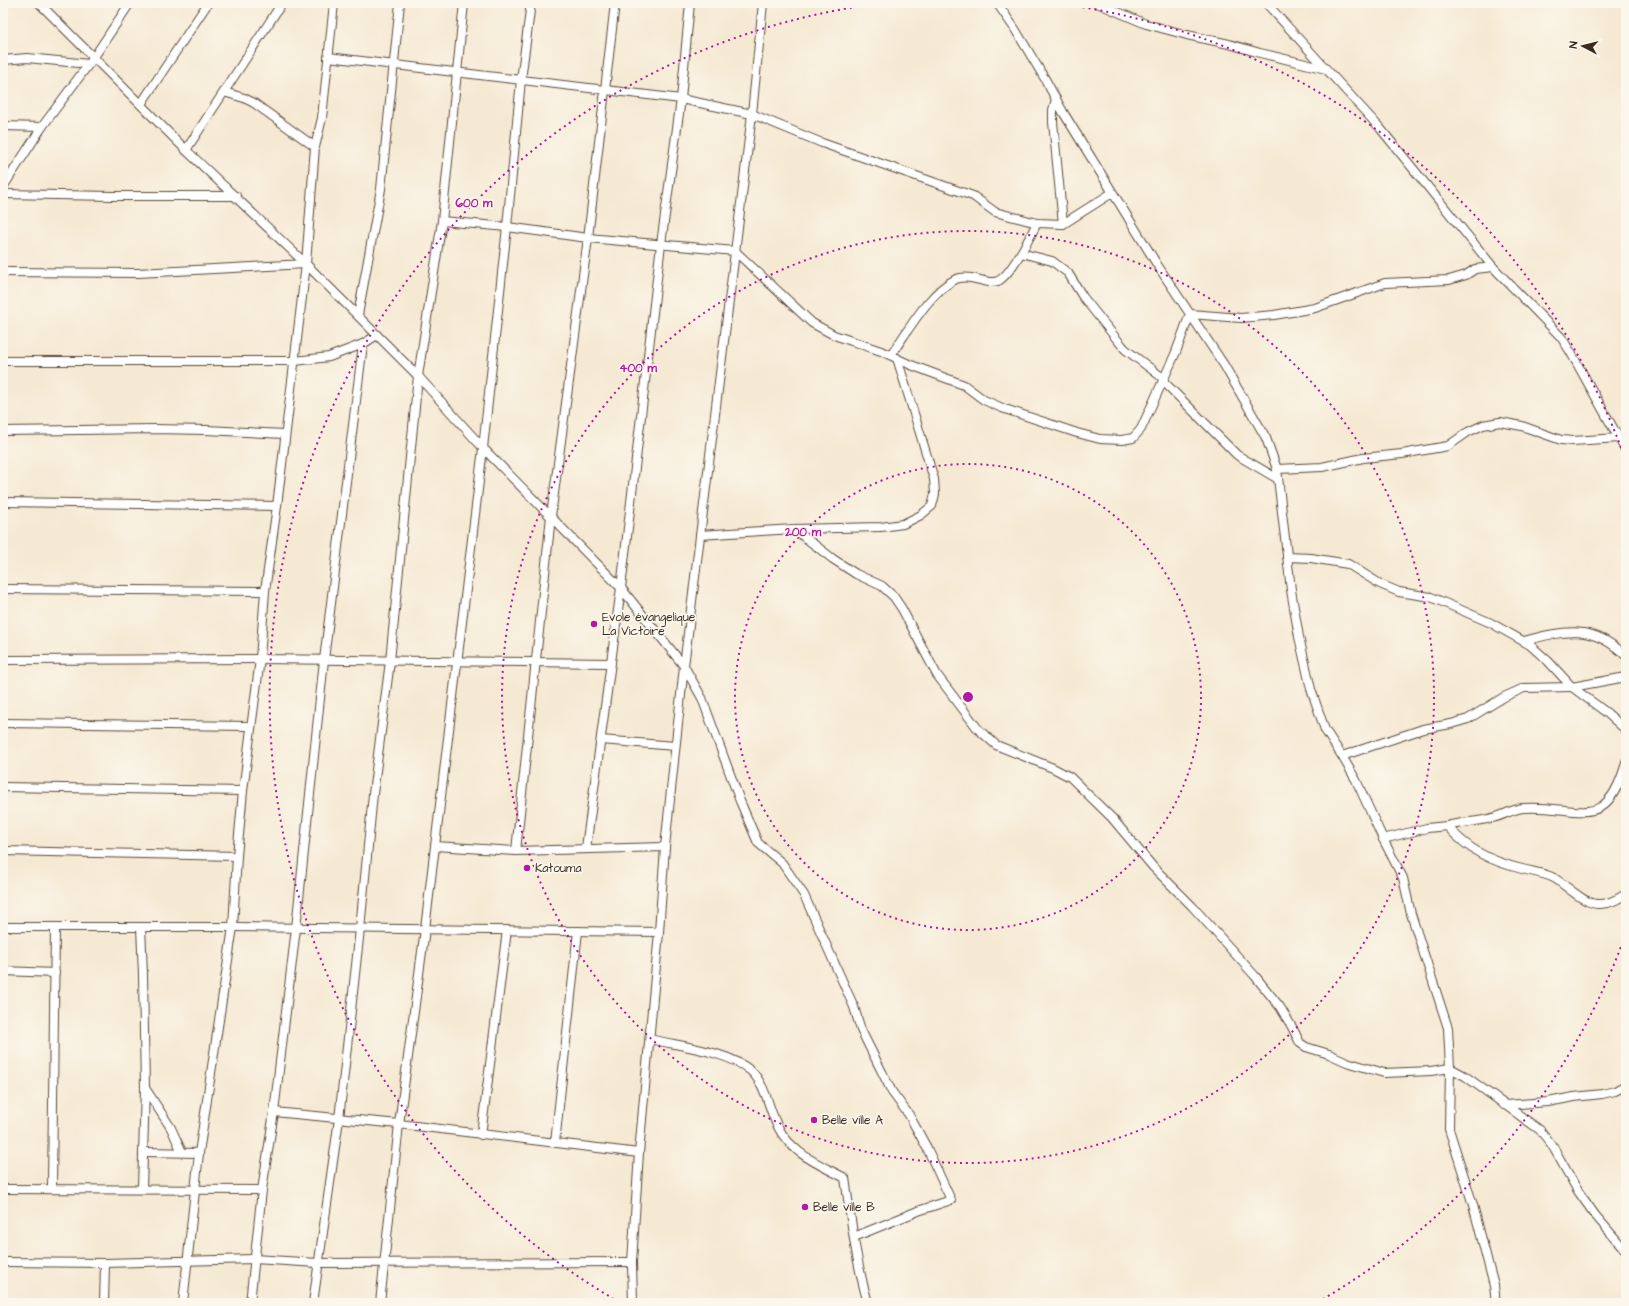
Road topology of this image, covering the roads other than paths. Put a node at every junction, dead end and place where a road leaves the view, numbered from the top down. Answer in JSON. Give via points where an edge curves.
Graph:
{"nodes":[{"id":1,"x":39,"y":3,"type":"edge"},
{"id":2,"x":130,"y":3,"type":"edge"},
{"id":3,"x":208,"y":3,"type":"edge"},
{"id":4,"x":282,"y":3,"type":"edge"},
{"id":5,"x":334,"y":3,"type":"edge"},
{"id":6,"x":400,"y":3,"type":"edge"},
{"id":7,"x":464,"y":3,"type":"edge"},
{"id":8,"x":531,"y":3,"type":"edge"},
{"id":9,"x":615,"y":3,"type":"edge"},
{"id":10,"x":690,"y":3,"type":"edge"},
{"id":11,"x":763,"y":3,"type":"edge"},
{"id":12,"x":997,"y":3,"type":"edge"},
{"id":13,"x":1097,"y":3,"type":"edge"},
{"id":14,"x":1266,"y":3,"type":"edge"},
{"id":15,"x":328,"y":57,"type":"junction"},
{"id":16,"x":3,"y":60,"type":"edge"},
{"id":17,"x":92,"y":61,"type":"junction"},
{"id":18,"x":394,"y":65,"type":"junction"},
{"id":19,"x":1326,"y":69,"type":"junction"},
{"id":20,"x":456,"y":73,"type":"junction"},
{"id":21,"x":521,"y":80,"type":"junction"},
{"id":22,"x":605,"y":90,"type":"junction"},
{"id":23,"x":224,"y":92,"type":"junction"},
{"id":24,"x":1056,"y":98,"type":"junction"},
{"id":25,"x":681,"y":99,"type":"junction"},
{"id":26,"x":141,"y":104,"type":"junction"},
{"id":27,"x":752,"y":114,"type":"junction"},
{"id":28,"x":3,"y":126,"type":"edge"},
{"id":29,"x":42,"y":126,"type":"junction"},
{"id":30,"x":315,"y":147,"type":"junction"},
{"id":31,"x":186,"y":150,"type":"junction"},
{"id":32,"x":3,"y":187,"type":"edge"},
{"id":33,"x":1112,"y":193,"type":"junction"},
{"id":34,"x":3,"y":194,"type":"edge"},
{"id":35,"x":236,"y":196,"type":"junction"},
{"id":36,"x":442,"y":221,"type":"junction"},
{"id":37,"x":1037,"y":223,"type":"junction"},
{"id":38,"x":1063,"y":224,"type":"junction"},
{"id":39,"x":507,"y":227,"type":"junction"},
{"id":40,"x":588,"y":238,"type":"junction"},
{"id":41,"x":661,"y":244,"type":"junction"},
{"id":42,"x":735,"y":251,"type":"junction"},
{"id":43,"x":1021,"y":254,"type":"junction"},
{"id":44,"x":306,"y":264,"type":"junction"},
{"id":45,"x":1493,"y":267,"type":"junction"},
{"id":46,"x":3,"y":272,"type":"edge"},
{"id":47,"x":1190,"y":314,"type":"junction"},
{"id":48,"x":358,"y":315,"type":"junction"},
{"id":49,"x":377,"y":335,"type":"junction"},
{"id":50,"x":363,"y":344,"type":"junction"},
{"id":51,"x":894,"y":357,"type":"junction"},
{"id":52,"x":3,"y":361,"type":"edge"},
{"id":53,"x":295,"y":361,"type":"junction"},
{"id":54,"x":418,"y":376,"type":"junction"},
{"id":55,"x":1163,"y":379,"type":"junction"},
{"id":56,"x":3,"y":431,"type":"edge"},
{"id":57,"x":285,"y":434,"type":"junction"},
{"id":58,"x":1619,"y":438,"type":"junction"},
{"id":59,"x":483,"y":448,"type":"junction"},
{"id":60,"x":1626,"y":451,"type":"edge"},
{"id":61,"x":1277,"y":469,"type":"junction"},
{"id":62,"x":1278,"y":479,"type":"junction"},
{"id":63,"x":3,"y":502,"type":"edge"},
{"id":64,"x":277,"y":506,"type":"junction"},
{"id":65,"x":551,"y":516,"type":"junction"},
{"id":66,"x":794,"y":529,"type":"junction"},
{"id":67,"x":700,"y":535,"type":"junction"},
{"id":68,"x":1286,"y":557,"type":"junction"},
{"id":69,"x":621,"y":588,"type":"junction"},
{"id":70,"x":3,"y":589,"type":"edge"},
{"id":71,"x":265,"y":591,"type":"junction"},
{"id":72,"x":1524,"y":641,"type":"junction"},
{"id":73,"x":1626,"y":656,"type":"edge"},
{"id":74,"x":260,"y":659,"type":"junction"},
{"id":75,"x":3,"y":660,"type":"edge"},
{"id":76,"x":324,"y":660,"type":"junction"},
{"id":77,"x":390,"y":661,"type":"junction"},
{"id":78,"x":457,"y":661,"type":"junction"},
{"id":79,"x":537,"y":663,"type":"junction"},
{"id":80,"x":611,"y":663,"type":"junction"},
{"id":81,"x":684,"y":666,"type":"junction"},
{"id":82,"x":1626,"y":677,"type":"edge"},
{"id":83,"x":1572,"y":687,"type":"junction"},
{"id":84,"x":3,"y":723,"type":"edge"},
{"id":85,"x":250,"y":726,"type":"junction"},
{"id":86,"x":1626,"y":730,"type":"edge"},
{"id":87,"x":601,"y":740,"type":"junction"},
{"id":88,"x":675,"y":746,"type":"junction"},
{"id":89,"x":1342,"y":756,"type":"junction"},
{"id":90,"x":1626,"y":763,"type":"edge"},
{"id":91,"x":3,"y":787,"type":"edge"},
{"id":92,"x":243,"y":791,"type":"junction"},
{"id":93,"x":1447,"y":826,"type":"junction"},
{"id":94,"x":1383,"y":839,"type":"junction"},
{"id":95,"x":435,"y":846,"type":"junction"},
{"id":96,"x":665,"y":847,"type":"junction"},
{"id":97,"x":586,"y":848,"type":"junction"},
{"id":98,"x":3,"y":851,"type":"edge"},
{"id":99,"x":516,"y":851,"type":"junction"},
{"id":100,"x":237,"y":856,"type":"junction"},
{"id":101,"x":1626,"y":894,"type":"edge"},
{"id":102,"x":3,"y":927,"type":"edge"},
{"id":103,"x":56,"y":927,"type":"junction"},
{"id":104,"x":141,"y":927,"type":"junction"},
{"id":105,"x":233,"y":927,"type":"junction"},
{"id":106,"x":296,"y":928,"type":"junction"},
{"id":107,"x":360,"y":928,"type":"junction"},
{"id":108,"x":425,"y":929,"type":"junction"},
{"id":109,"x":506,"y":930,"type":"junction"},
{"id":110,"x":578,"y":931,"type":"junction"},
{"id":111,"x":659,"y":932,"type":"junction"},
{"id":112,"x":3,"y":971,"type":"edge"},
{"id":113,"x":55,"y":973,"type":"junction"},
{"id":114,"x":650,"y":1039,"type":"junction"},
{"id":115,"x":1450,"y":1068,"type":"junction"},
{"id":116,"x":1626,"y":1085,"type":"edge"},
{"id":117,"x":145,"y":1088,"type":"junction"},
{"id":118,"x":1504,"y":1105,"type":"junction"},
{"id":119,"x":274,"y":1112,"type":"junction"},
{"id":120,"x":339,"y":1119,"type":"junction"},
{"id":121,"x":399,"y":1124,"type":"junction"},
{"id":122,"x":481,"y":1135,"type":"junction"},
{"id":123,"x":555,"y":1143,"type":"junction"},
{"id":124,"x":143,"y":1152,"type":"junction"},
{"id":125,"x":182,"y":1152,"type":"junction"},
{"id":126,"x":199,"y":1153,"type":"junction"},
{"id":127,"x":639,"y":1153,"type":"junction"},
{"id":128,"x":3,"y":1189,"type":"edge"},
{"id":129,"x":52,"y":1189,"type":"junction"},
{"id":130,"x":142,"y":1189,"type":"junction"},
{"id":131,"x":195,"y":1189,"type":"junction"},
{"id":132,"x":262,"y":1190,"type":"junction"},
{"id":133,"x":854,"y":1237,"type":"junction"},
{"id":134,"x":1626,"y":1251,"type":"edge"},
{"id":135,"x":254,"y":1259,"type":"junction"},
{"id":136,"x":187,"y":1260,"type":"junction"},
{"id":137,"x":3,"y":1262,"type":"edge"},
{"id":138,"x":632,"y":1262,"type":"junction"},
{"id":139,"x":105,"y":1263,"type":"junction"},
{"id":140,"x":318,"y":1263,"type":"junction"},
{"id":141,"x":383,"y":1263,"type":"junction"},
{"id":142,"x":104,"y":1303,"type":"edge"},
{"id":143,"x":183,"y":1303,"type":"edge"},
{"id":144,"x":250,"y":1303,"type":"edge"},
{"id":145,"x":313,"y":1303,"type":"edge"},
{"id":146,"x":380,"y":1303,"type":"edge"},
{"id":147,"x":633,"y":1303,"type":"edge"},
{"id":148,"x":868,"y":1303,"type":"edge"},
{"id":149,"x":1496,"y":1303,"type":"edge"}],
"edges":[{"from":1,"to":17,"type":"street"},
{"from":2,"to":17,"type":"street"},
{"from":3,"to":26,"type":"street"},
{"from":4,"to":23,"type":"street"},
{"from":5,"to":15,"type":"street"},
{"from":6,"to":18,"type":"street"},
{"from":7,"to":20,"type":"street"},
{"from":8,"to":21,"type":"street"},
{"from":9,"to":22,"type":"street"},
{"from":10,"to":25,"type":"street"},
{"from":11,"to":27,"type":"street"},
{"from":12,"to":24,"type":"street"},
{"from":13,"to":19,"type":"street","via":[[1146,24]]},
{"from":14,"to":19,"type":"street"},
{"from":15,"to":18,"type":"street"},
{"from":15,"to":30,"type":"street","via":[[322,118]]},
{"from":16,"to":17,"type":"street","via":[[27,58]]},
{"from":17,"to":26,"type":"street"},
{"from":17,"to":29,"type":"street"},
{"from":18,"to":20,"type":"street"},
{"from":18,"to":48,"type":"street","via":[[381,189]]},
{"from":19,"to":45,"type":"street","via":[[1380,128]]},
{"from":20,"to":21,"type":"street"},
{"from":20,"to":36,"type":"street"},
{"from":21,"to":22,"type":"street"},
{"from":21,"to":39,"type":"street"},
{"from":22,"to":25,"type":"street"},
{"from":22,"to":40,"type":"street"},
{"from":23,"to":30,"type":"street","via":[[254,103]]},
{"from":23,"to":31,"type":"street"},
{"from":24,"to":33,"type":"street"},
{"from":24,"to":38,"type":"street","via":[[1053,122]]},
{"from":25,"to":27,"type":"street"},
{"from":25,"to":41,"type":"street"},
{"from":26,"to":31,"type":"street"},
{"from":27,"to":37,"type":"street","via":[[822,143],[973,196],[995,212]]},
{"from":27,"to":42,"type":"street"},
{"from":28,"to":29,"type":"street"},
{"from":29,"to":32,"type":"street"},
{"from":30,"to":44,"type":"street"},
{"from":31,"to":35,"type":"street"},
{"from":33,"to":38,"type":"street"},
{"from":33,"to":47,"type":"street"},
{"from":34,"to":35,"type":"street"},
{"from":35,"to":44,"type":"street"},
{"from":36,"to":39,"type":"street"},
{"from":36,"to":54,"type":"street"},
{"from":37,"to":38,"type":"street"},
{"from":37,"to":43,"type":"street"},
{"from":39,"to":40,"type":"street"},
{"from":39,"to":59,"type":"street"},
{"from":40,"to":41,"type":"street"},
{"from":40,"to":65,"type":"street"},
{"from":41,"to":42,"type":"street"},
{"from":41,"to":69,"type":"street"},
{"from":42,"to":51,"type":"street","via":[[812,324]]},
{"from":42,"to":67,"type":"street"},
{"from":43,"to":51,"type":"street","via":[[998,281],[966,277],[956,279],[938,291],[926,305]]},
{"from":43,"to":55,"type":"street","via":[[1052,261],[1068,273],[1083,297],[1115,337]]},
{"from":44,"to":46,"type":"street","via":[[138,273]]},
{"from":44,"to":48,"type":"street"},
{"from":44,"to":53,"type":"street"},
{"from":45,"to":47,"type":"street","via":[[1475,269],[1466,275],[1448,280],[1385,282],[1315,308],[1274,315],[1241,318]]},
{"from":45,"to":58,"type":"street","via":[[1561,337]]},
{"from":47,"to":55,"type":"street"},
{"from":47,"to":61,"type":"street","via":[[1224,365],[1266,438]]},
{"from":48,"to":49,"type":"street"},
{"from":49,"to":50,"type":"street"},
{"from":49,"to":54,"type":"street"},
{"from":50,"to":53,"type":"street","via":[[329,357]]},
{"from":50,"to":76,"type":"street"},
{"from":51,"to":55,"type":"street","via":[[964,385],[984,400],[1002,408],[1100,439],[1133,438],[1141,429]]},
{"from":51,"to":66,"type":"street","via":[[934,479],[935,494],[932,506],[903,524],[881,528]]},
{"from":52,"to":53,"type":"street"},
{"from":53,"to":57,"type":"street"},
{"from":54,"to":59,"type":"street"},
{"from":54,"to":77,"type":"street"},
{"from":55,"to":62,"type":"street","via":[[1236,455]]},
{"from":56,"to":57,"type":"street","via":[[154,429]]},
{"from":57,"to":64,"type":"street"},
{"from":58,"to":60,"type":"street"},
{"from":58,"to":61,"type":"street","via":[[1561,440],[1522,426],[1500,422],[1473,430],[1448,446],[1363,458],[1322,467]]},
{"from":59,"to":65,"type":"street"},
{"from":59,"to":78,"type":"street"},
{"from":61,"to":62,"type":"street"},
{"from":62,"to":68,"type":"street"},
{"from":63,"to":64,"type":"street"},
{"from":64,"to":71,"type":"street"},
{"from":65,"to":69,"type":"street"},
{"from":65,"to":79,"type":"street"},
{"from":66,"to":67,"type":"street"},
{"from":66,"to":115,"type":"street","via":[[833,559],[856,574],[882,586],[894,597],[936,675],[978,729],[996,745],[1070,777],[1112,818],[1153,867],[1255,976],[1280,1007],[1300,1043],[1347,1062],[1384,1073]]},
{"from":67,"to":81,"type":"street"},
{"from":68,"to":72,"type":"street","via":[[1348,564],[1380,584],[1399,592],[1432,597],[1469,612]]},
{"from":68,"to":89,"type":"street","via":[[1299,637],[1311,689],[1325,730]]},
{"from":69,"to":80,"type":"street"},
{"from":69,"to":81,"type":"street"},
{"from":70,"to":71,"type":"street"},
{"from":71,"to":74,"type":"street"},
{"from":72,"to":73,"type":"street","via":[[1564,632],[1587,633],[1601,637]]},
{"from":72,"to":83,"type":"street","via":[[1548,661]]},
{"from":74,"to":75,"type":"street"},
{"from":74,"to":76,"type":"street"},
{"from":74,"to":85,"type":"street"},
{"from":76,"to":77,"type":"street"},
{"from":76,"to":106,"type":"street"},
{"from":77,"to":78,"type":"street"},
{"from":77,"to":107,"type":"street","via":[[373,794]]},
{"from":78,"to":79,"type":"street"},
{"from":78,"to":95,"type":"street"},
{"from":79,"to":80,"type":"street"},
{"from":79,"to":99,"type":"street"},
{"from":80,"to":87,"type":"street"},
{"from":81,"to":88,"type":"street"},
{"from":81,"to":133,"type":"street","via":[[702,698],[758,843],[782,863],[804,895],[854,1007],[861,1030],[892,1092],[927,1148],[951,1200]]},
{"from":82,"to":83,"type":"street"},
{"from":83,"to":86,"type":"street"},
{"from":83,"to":89,"type":"street","via":[[1524,688],[1468,719],[1423,729]]},
{"from":84,"to":85,"type":"street"},
{"from":85,"to":92,"type":"street"},
{"from":87,"to":88,"type":"street"},
{"from":87,"to":97,"type":"street"},
{"from":88,"to":96,"type":"street"},
{"from":89,"to":94,"type":"street"},
{"from":90,"to":93,"type":"street","via":[[1615,793],[1608,803],[1600,808],[1577,811],[1521,808],[1490,819]]},
{"from":91,"to":92,"type":"street"},
{"from":92,"to":100,"type":"street"},
{"from":93,"to":94,"type":"street","via":[[1427,828]]},
{"from":93,"to":101,"type":"street","via":[[1460,841],[1482,854],[1498,862],[1547,875],[1592,904],[1604,904]]},
{"from":94,"to":115,"type":"street","via":[[1403,878],[1411,914],[1448,1028]]},
{"from":95,"to":99,"type":"street"},
{"from":95,"to":108,"type":"street"},
{"from":96,"to":97,"type":"street"},
{"from":96,"to":111,"type":"street"},
{"from":97,"to":99,"type":"street"},
{"from":98,"to":100,"type":"street"},
{"from":100,"to":105,"type":"street"},
{"from":102,"to":103,"type":"street"},
{"from":103,"to":104,"type":"street"},
{"from":103,"to":113,"type":"street"},
{"from":104,"to":105,"type":"street"},
{"from":104,"to":117,"type":"street"},
{"from":105,"to":106,"type":"street"},
{"from":105,"to":126,"type":"street"},
{"from":106,"to":107,"type":"street"},
{"from":106,"to":119,"type":"street"},
{"from":107,"to":108,"type":"street"},
{"from":107,"to":120,"type":"street"},
{"from":108,"to":109,"type":"street"},
{"from":108,"to":121,"type":"street"},
{"from":109,"to":110,"type":"street"},
{"from":109,"to":122,"type":"street"},
{"from":110,"to":111,"type":"street"},
{"from":110,"to":123,"type":"street"},
{"from":111,"to":114,"type":"street"},
{"from":112,"to":113,"type":"street"},
{"from":113,"to":129,"type":"street"},
{"from":114,"to":127,"type":"street"},
{"from":114,"to":133,"type":"street","via":[[731,1058],[751,1071],[760,1082],[777,1125],[788,1143],[819,1165],[845,1178]]},
{"from":115,"to":118,"type":"street"},
{"from":115,"to":149,"type":"street","via":[[1450,1129],[1473,1205]]},
{"from":116,"to":118,"type":"street","via":[[1602,1094]]},
{"from":117,"to":124,"type":"street"},
{"from":117,"to":125,"type":"street"},
{"from":118,"to":134,"type":"street","via":[[1540,1130],[1595,1215]]},
{"from":119,"to":120,"type":"street"},
{"from":119,"to":132,"type":"street"},
{"from":120,"to":121,"type":"street"},
{"from":120,"to":140,"type":"street"},
{"from":121,"to":122,"type":"street"},
{"from":121,"to":141,"type":"street"},
{"from":122,"to":123,"type":"street"},
{"from":123,"to":127,"type":"street"},
{"from":124,"to":125,"type":"street"},
{"from":124,"to":130,"type":"street"},
{"from":125,"to":126,"type":"street"},
{"from":126,"to":131,"type":"street"},
{"from":127,"to":138,"type":"street"},
{"from":128,"to":129,"type":"street"},
{"from":129,"to":130,"type":"street"},
{"from":130,"to":131,"type":"street"},
{"from":131,"to":132,"type":"street"},
{"from":131,"to":136,"type":"street"},
{"from":132,"to":135,"type":"street"},
{"from":133,"to":148,"type":"street"},
{"from":135,"to":136,"type":"street"},
{"from":135,"to":140,"type":"street"},
{"from":135,"to":144,"type":"street"},
{"from":136,"to":139,"type":"street"},
{"from":136,"to":143,"type":"street"},
{"from":137,"to":139,"type":"street"},
{"from":138,"to":141,"type":"street"},
{"from":138,"to":147,"type":"street"},
{"from":139,"to":142,"type":"street"},
{"from":140,"to":141,"type":"street"},
{"from":140,"to":145,"type":"street"},
{"from":141,"to":146,"type":"street"}]}
